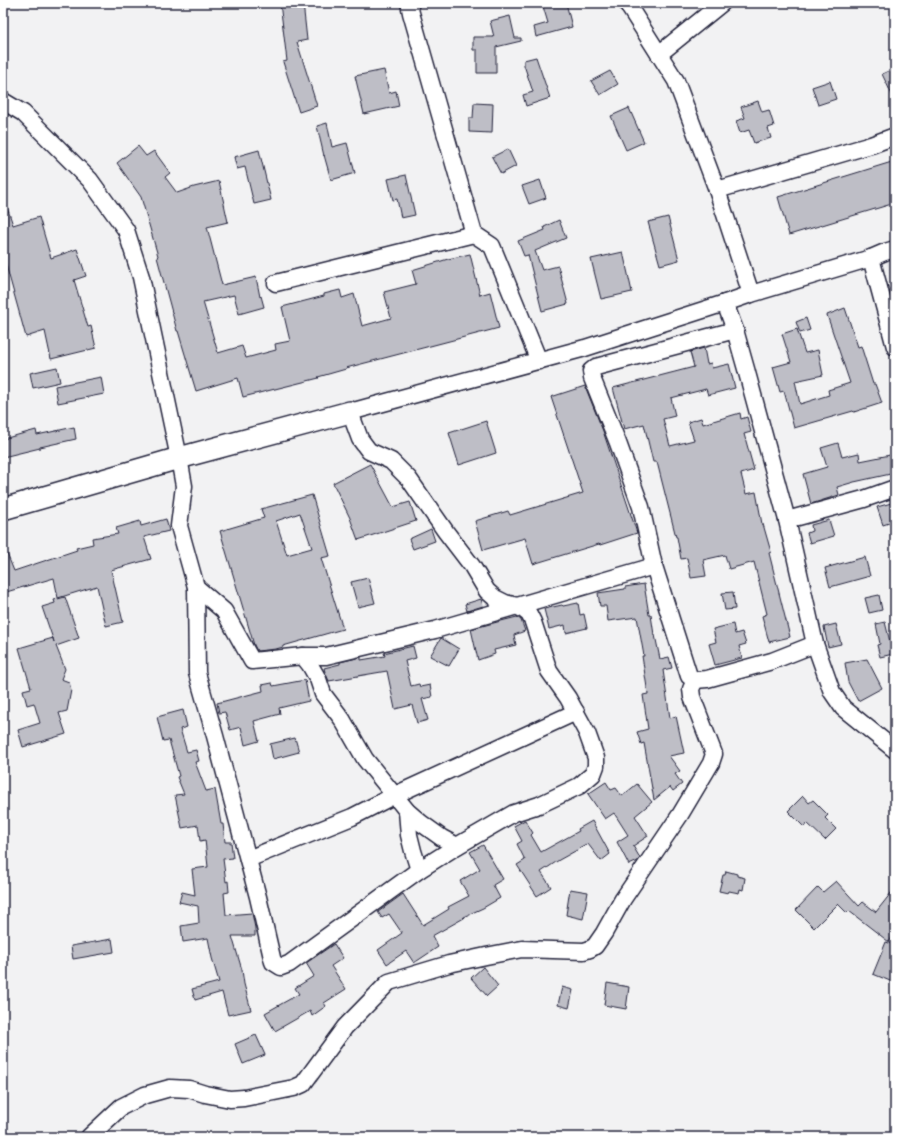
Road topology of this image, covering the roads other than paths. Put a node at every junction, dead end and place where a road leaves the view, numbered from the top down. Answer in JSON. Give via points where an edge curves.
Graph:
{"nodes":[{"id":1,"x":409,"y":3,"type":"edge"},
{"id":2,"x":628,"y":3,"type":"edge"},
{"id":3,"x":722,"y":3,"type":"edge"},
{"id":4,"x":659,"y":54,"type":"junction"},
{"id":5,"x":3,"y":101,"type":"edge"},
{"id":6,"x":895,"y":136,"type":"edge"},
{"id":7,"x":717,"y":190,"type":"junction"},
{"id":8,"x":474,"y":234,"type":"junction"},
{"id":9,"x":895,"y":248,"type":"edge"},
{"id":10,"x":872,"y":258,"type":"junction"},
{"id":11,"x":276,"y":283,"type":"dead end"},
{"id":12,"x":750,"y":294,"type":"junction"},
{"id":13,"x":725,"y":304,"type":"junction"},
{"id":14,"x":735,"y":330,"type":"junction"},
{"id":15,"x":895,"y":347,"type":"edge"},
{"id":16,"x":539,"y":361,"type":"junction"},
{"id":17,"x":350,"y":412,"type":"junction"},
{"id":18,"x":179,"y":458,"type":"junction"},
{"id":19,"x":895,"y":488,"type":"edge"},
{"id":20,"x":3,"y":509,"type":"edge"},
{"id":21,"x":787,"y":520,"type":"junction"},
{"id":22,"x":654,"y":566,"type":"junction"},
{"id":23,"x":196,"y":587,"type":"junction"},
{"id":24,"x":517,"y":606,"type":"junction"},
{"id":25,"x":815,"y":644,"type":"junction"},
{"id":26,"x":303,"y":656,"type":"junction"},
{"id":27,"x":695,"y":680,"type":"junction"},
{"id":28,"x":576,"y":712,"type":"junction"},
{"id":29,"x":895,"y":750,"type":"edge"},
{"id":30,"x":395,"y":795,"type":"junction"},
{"id":31,"x":407,"y":812,"type":"junction"},
{"id":32,"x":457,"y":846,"type":"junction"},
{"id":33,"x":248,"y":859,"type":"junction"},
{"id":34,"x":419,"y":870,"type":"junction"},
{"id":35,"x":89,"y":1137,"type":"edge"}],
"edges":[{"from":1,"to":8,"type":"street"},
{"from":2,"to":4,"type":"street"},
{"from":3,"to":4,"type":"street"},
{"from":4,"to":7,"type":"street","via":[[676,81]]},
{"from":5,"to":18,"type":"street","via":[[23,113],[90,180],[126,230],[141,278]]},
{"from":6,"to":7,"type":"street"},
{"from":7,"to":12,"type":"street"},
{"from":8,"to":11,"type":"street"},
{"from":8,"to":16,"type":"street","via":[[492,246]]},
{"from":9,"to":10,"type":"street"},
{"from":10,"to":12,"type":"street"},
{"from":10,"to":15,"type":"street"},
{"from":12,"to":13,"type":"street"},
{"from":13,"to":14,"type":"street"},
{"from":13,"to":16,"type":"street"},
{"from":14,"to":21,"type":"street"},
{"from":14,"to":22,"type":"street","via":[[596,367],[591,371],[641,507]]},
{"from":16,"to":17,"type":"street"},
{"from":17,"to":18,"type":"main road"},
{"from":17,"to":24,"type":"street","via":[[360,439],[369,451],[391,461],[409,479],[487,591],[505,603]]},
{"from":18,"to":20,"type":"main road"},
{"from":18,"to":23,"type":"street","via":[[184,486],[179,526]]},
{"from":19,"to":21,"type":"street"},
{"from":21,"to":25,"type":"street"},
{"from":22,"to":24,"type":"street"},
{"from":22,"to":27,"type":"street","via":[[689,676]]},
{"from":23,"to":26,"type":"street","via":[[224,611],[252,661]]},
{"from":23,"to":33,"type":"street","via":[[197,673]]},
{"from":24,"to":26,"type":"street","via":[[356,649],[326,656]]},
{"from":24,"to":28,"type":"street","via":[[529,614],[534,622],[549,671]]},
{"from":25,"to":27,"type":"street","via":[[772,661]]},
{"from":25,"to":29,"type":"street","via":[[832,692],[843,708]]},
{"from":26,"to":30,"type":"street","via":[[318,679],[323,694],[342,718],[365,759]]},
{"from":27,"to":35,"type":"street","via":[[691,688],[692,697],[714,754],[711,763],[594,946],[584,951],[522,950],[486,956],[389,982],[345,1027],[303,1084],[294,1088],[230,1099],[190,1089],[170,1088],[145,1095],[121,1107]]},
{"from":28,"to":30,"type":"street"},
{"from":28,"to":32,"type":"street","via":[[587,732],[596,758],[593,774],[579,786],[539,805],[514,813]]},
{"from":30,"to":31,"type":"street"},
{"from":30,"to":33,"type":"street","via":[[352,818]]},
{"from":31,"to":32,"type":"street"},
{"from":31,"to":34,"type":"street","via":[[409,835]]},
{"from":32,"to":34,"type":"street"},
{"from":33,"to":34,"type":"street","via":[[273,962],[281,967],[289,964]]}]}
